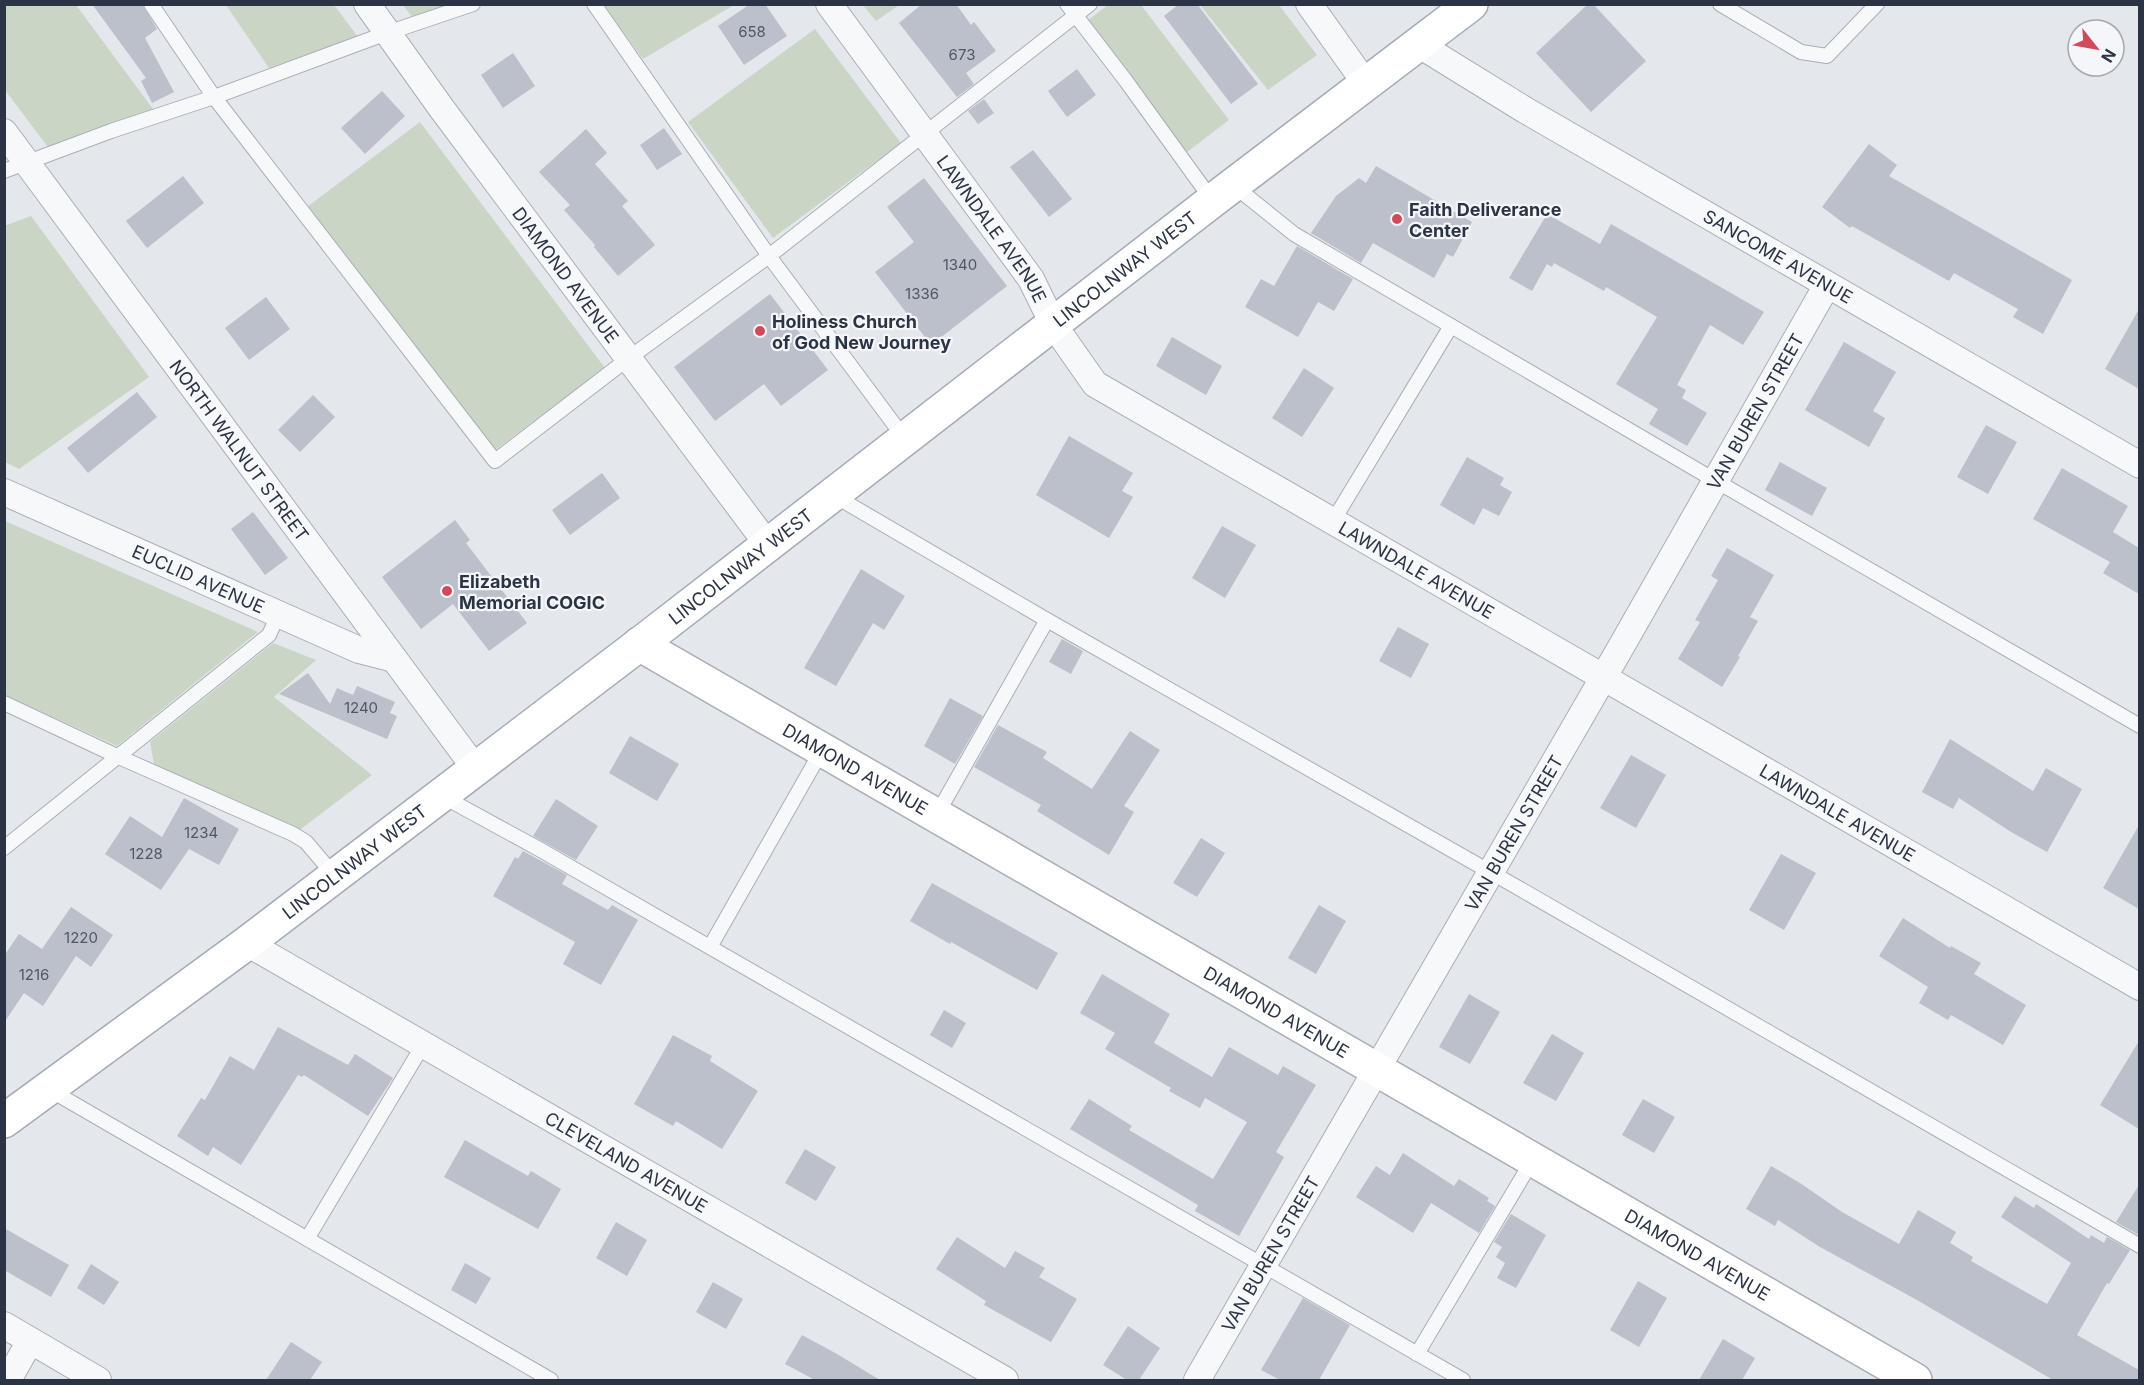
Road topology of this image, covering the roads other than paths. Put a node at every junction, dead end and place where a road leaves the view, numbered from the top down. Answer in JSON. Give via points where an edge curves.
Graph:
{"nodes":[{"id":1,"x":151,"y":4,"type":"edge"},
{"id":2,"x":367,"y":4,"type":"edge"},
{"id":3,"x":472,"y":4,"type":"edge"},
{"id":4,"x":594,"y":4,"type":"edge"},
{"id":5,"x":829,"y":4,"type":"edge"},
{"id":6,"x":1090,"y":4,"type":"edge"},
{"id":7,"x":1309,"y":4,"type":"edge"},
{"id":8,"x":1471,"y":4,"type":"edge"},
{"id":9,"x":1720,"y":4,"type":"edge"},
{"id":10,"x":1877,"y":4,"type":"edge"},
{"id":11,"x":1071,"y":10,"type":"edge"},
{"id":12,"x":387,"y":33,"type":"junction"},
{"id":13,"x":1418,"y":44,"type":"junction"},
{"id":14,"x":1366,"y":84,"type":"junction"},
{"id":15,"x":214,"y":97,"type":"junction"},
{"id":16,"x":4,"y":132,"type":"edge"},
{"id":17,"x":925,"y":135,"type":"junction"},
{"id":18,"x":16,"y":166,"type":"edge"},
{"id":19,"x":1223,"y":193,"type":"junction"},
{"id":20,"x":769,"y":256,"type":"junction"},
{"id":21,"x":1827,"y":285,"type":"junction"},
{"id":22,"x":1053,"y":324,"type":"junction"},
{"id":23,"x":1451,"y":326,"type":"junction"},
{"id":24,"x":629,"y":358,"type":"junction"},
{"id":25,"x":905,"y":439,"type":"junction"},
{"id":26,"x":2137,"y":459,"type":"edge"},
{"id":27,"x":1716,"y":481,"type":"junction"},
{"id":28,"x":4,"y":492,"type":"edge"},
{"id":29,"x":833,"y":495,"type":"junction"},
{"id":30,"x":1334,"y":521,"type":"junction"},
{"id":31,"x":768,"y":545,"type":"junction"},
{"id":32,"x":278,"y":615,"type":"junction"},
{"id":33,"x":1047,"y":620,"type":"junction"},
{"id":34,"x":639,"y":644,"type":"junction"},
{"id":35,"x":394,"y":659,"type":"junction"},
{"id":36,"x":1604,"y":678,"type":"junction"},
{"id":37,"x":4,"y":704,"type":"edge"},
{"id":38,"x":2139,"y":726,"type":"edge"},
{"id":39,"x":822,"y":750,"type":"junction"},
{"id":40,"x":119,"y":757,"type":"junction"},
{"id":41,"x":475,"y":768,"type":"junction"},
{"id":42,"x":440,"y":795,"type":"junction"},
{"id":43,"x":936,"y":816,"type":"junction"},
{"id":44,"x":4,"y":848,"type":"edge"},
{"id":45,"x":1490,"y":872,"type":"junction"},
{"id":46,"x":334,"y":875,"type":"junction"},
{"id":47,"x":247,"y":943,"type":"junction"},
{"id":48,"x":710,"y":947,"type":"junction"},
{"id":49,"x":2139,"y":987,"type":"edge"},
{"id":50,"x":423,"y":1045,"type":"junction"},
{"id":51,"x":1376,"y":1070,"type":"junction"},
{"id":52,"x":48,"y":1089,"type":"junction"},
{"id":53,"x":7,"y":1115,"type":"edge"},
{"id":54,"x":1532,"y":1161,"type":"junction"},
{"id":55,"x":307,"y":1239,"type":"junction"},
{"id":56,"x":2139,"y":1246,"type":"edge"},
{"id":57,"x":1263,"y":1265,"type":"junction"},
{"id":58,"x":4,"y":1325,"type":"edge"},
{"id":59,"x":30,"y":1341,"type":"junction"},
{"id":60,"x":1417,"y":1354,"type":"junction"},
{"id":61,"x":8,"y":1380,"type":"edge"},
{"id":62,"x":98,"y":1380,"type":"edge"},
{"id":63,"x":551,"y":1380,"type":"edge"},
{"id":64,"x":1005,"y":1380,"type":"edge"},
{"id":65,"x":1197,"y":1380,"type":"edge"},
{"id":66,"x":1463,"y":1380,"type":"edge"},
{"id":67,"x":1915,"y":1380,"type":"edge"}],
"edges":[{"from":1,"to":15,"type":"lane"},
{"from":2,"to":12,"type":"street","name":"DIAMOND AVENUE"},
{"from":3,"to":12,"type":"lane"},
{"from":4,"to":20,"type":"lane"},
{"from":5,"to":17,"type":"street","name":"LAWNDALE AVENUE"},
{"from":6,"to":11,"type":"lane"},
{"from":7,"to":14,"type":"street"},
{"from":8,"to":13,"type":"main road","name":"LINCOLNWAY WEST"},
{"from":9,"to":10,"type":"lane","via":[[1801,52],[1827,56]]},
{"from":11,"to":17,"type":"lane"},
{"from":11,"to":19,"type":"lane","via":[[1126,81]]},
{"from":12,"to":15,"type":"lane"},
{"from":12,"to":24,"type":"street","name":"DIAMOND AVENUE"},
{"from":13,"to":14,"type":"main road","name":"LINCOLNWAY WEST"},
{"from":13,"to":21,"type":"street","name":"SANCOME AVENUE"},
{"from":14,"to":19,"type":"main road","name":"LINCOLNWAY WEST"},
{"from":15,"to":18,"type":"lane"},
{"from":15,"to":24,"type":"lane","via":[[495,461]]},
{"from":16,"to":18,"type":"street","name":"NORTH WALNUT STREET"},
{"from":17,"to":20,"type":"lane"},
{"from":17,"to":22,"type":"street","name":"LAWNDALE AVENUE","via":[[1031,279]]},
{"from":18,"to":35,"type":"street","name":"NORTH WALNUT STREET"},
{"from":19,"to":22,"type":"main road","name":"LINCOLNWAY WEST"},
{"from":19,"to":23,"type":"lane"},
{"from":20,"to":24,"type":"lane"},
{"from":20,"to":25,"type":"lane"},
{"from":21,"to":26,"type":"street","name":"SANCOME AVENUE"},
{"from":21,"to":27,"type":"street","name":"VAN BUREN STREET"},
{"from":22,"to":25,"type":"main road","name":"LINCOLNWAY WEST"},
{"from":22,"to":30,"type":"street","name":"LAWNDALE AVENUE","via":[[1095,384]]},
{"from":23,"to":27,"type":"lane"},
{"from":23,"to":30,"type":"lane"},
{"from":24,"to":31,"type":"street","name":"DIAMOND AVENUE"},
{"from":25,"to":29,"type":"main road","name":"LINCOLNWAY WEST"},
{"from":27,"to":36,"type":"street","name":"VAN BUREN STREET"},
{"from":27,"to":38,"type":"lane"},
{"from":28,"to":32,"type":"street","name":"EUCLID AVENUE"},
{"from":29,"to":31,"type":"main road","name":"LINCOLNWAY WEST"},
{"from":29,"to":33,"type":"lane"},
{"from":30,"to":36,"type":"street","name":"LAWNDALE AVENUE"},
{"from":31,"to":34,"type":"main road","name":"LINCOLNWAY WEST"},
{"from":32,"to":35,"type":"street","name":"EUCLID AVENUE","via":[[359,650]]},
{"from":32,"to":40,"type":"lane","via":[[269,635]]},
{"from":33,"to":43,"type":"lane"},
{"from":33,"to":45,"type":"lane"},
{"from":34,"to":39,"type":"main road","name":"DIAMOND AVENUE"},
{"from":34,"to":41,"type":"main road","name":"LINCOLNWAY WEST"},
{"from":35,"to":41,"type":"street","name":"NORTH WALNUT STREET"},
{"from":36,"to":45,"type":"street","name":"VAN BUREN STREET"},
{"from":36,"to":49,"type":"street","name":"LAWNDALE AVENUE"},
{"from":37,"to":40,"type":"lane"},
{"from":39,"to":43,"type":"main road","name":"DIAMOND AVENUE"},
{"from":39,"to":48,"type":"lane"},
{"from":40,"to":44,"type":"lane"},
{"from":40,"to":46,"type":"lane","via":[[293,834]]},
{"from":41,"to":42,"type":"main road","name":"LINCOLNWAY WEST"},
{"from":42,"to":46,"type":"main road","name":"LINCOLNWAY WEST"},
{"from":42,"to":48,"type":"lane"},
{"from":43,"to":51,"type":"main road","name":"DIAMOND AVENUE"},
{"from":45,"to":51,"type":"street","name":"VAN BUREN STREET"},
{"from":45,"to":56,"type":"lane"},
{"from":46,"to":47,"type":"main road","name":"LINCOLNWAY WEST"},
{"from":47,"to":50,"type":"street","name":"CLEVELAND AVENUE"},
{"from":47,"to":52,"type":"main road","name":"LINCOLNWAY WEST"},
{"from":48,"to":57,"type":"lane"},
{"from":50,"to":55,"type":"lane"},
{"from":50,"to":64,"type":"street","name":"CLEVELAND AVENUE"},
{"from":51,"to":54,"type":"main road","name":"DIAMOND AVENUE"},
{"from":51,"to":57,"type":"street","name":"VAN BUREN STREET"},
{"from":52,"to":53,"type":"main road","name":"LINCOLNWAY WEST"},
{"from":52,"to":55,"type":"lane"},
{"from":54,"to":60,"type":"lane"},
{"from":54,"to":67,"type":"main road","name":"DIAMOND AVENUE"},
{"from":55,"to":63,"type":"lane"},
{"from":57,"to":60,"type":"lane"},
{"from":57,"to":65,"type":"street","name":"VAN BUREN STREET"},
{"from":58,"to":59,"type":"street"},
{"from":59,"to":61,"type":"street"},
{"from":59,"to":62,"type":"street"},
{"from":60,"to":66,"type":"lane"}]}
